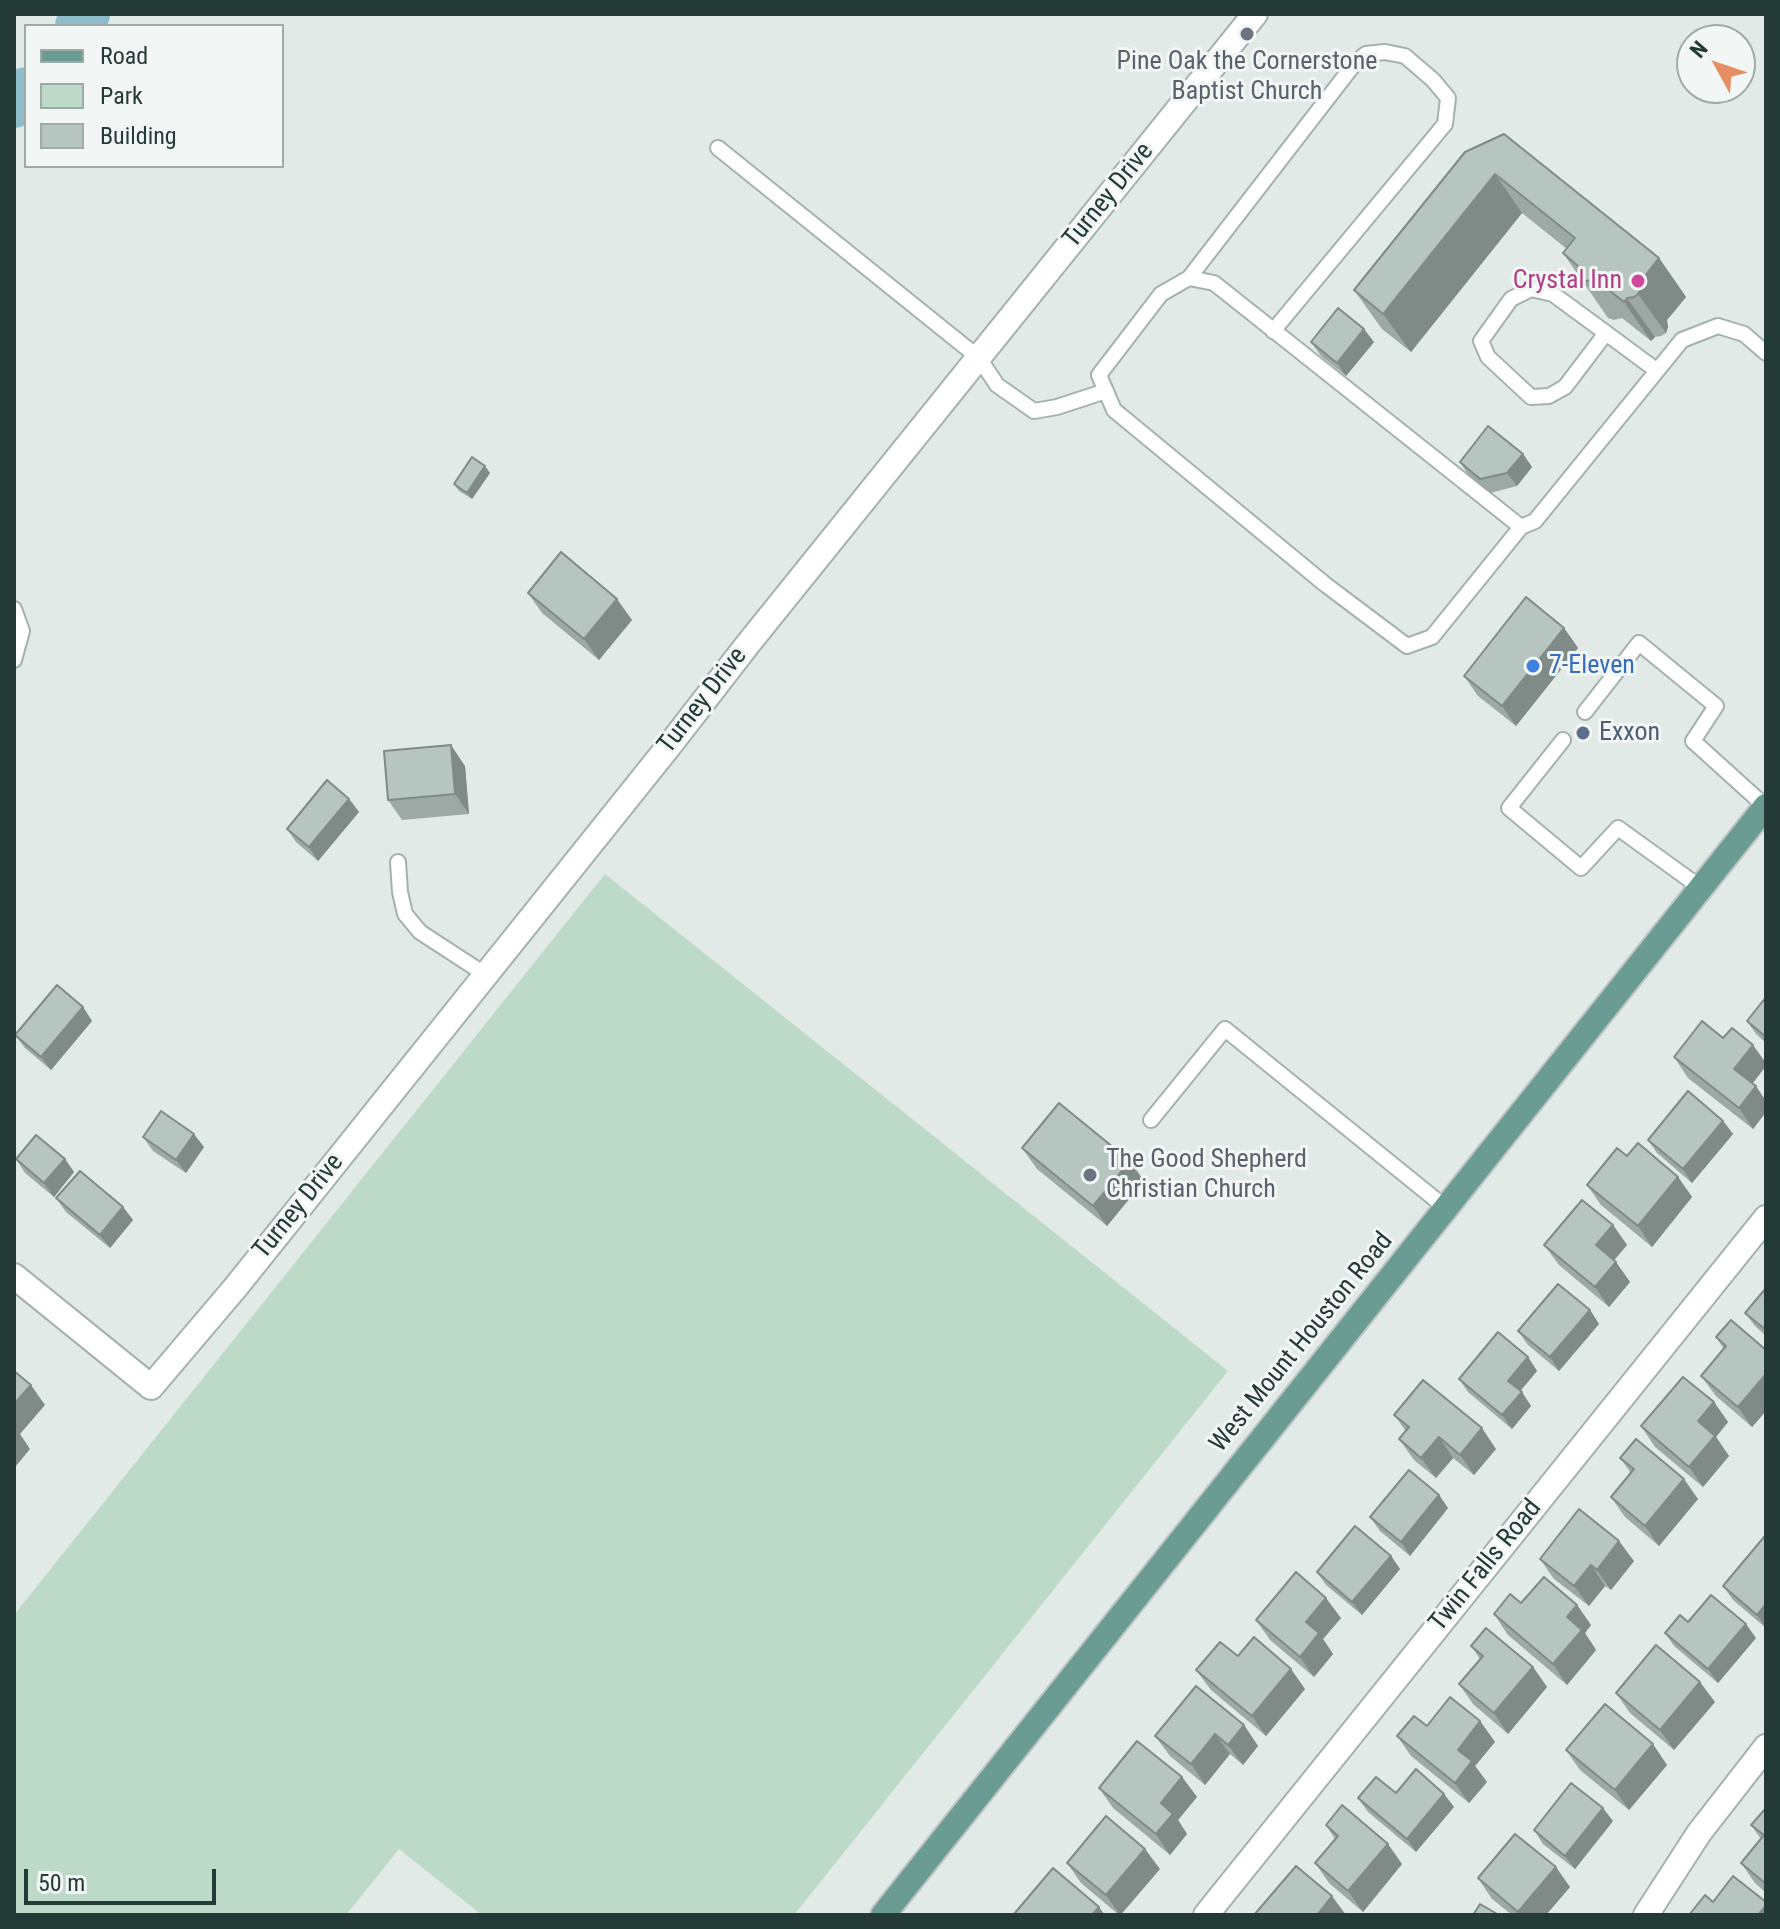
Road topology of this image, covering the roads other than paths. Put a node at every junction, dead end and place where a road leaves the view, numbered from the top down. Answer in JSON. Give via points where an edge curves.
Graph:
{"nodes":[{"id":1,"x":1255,"y":14,"type":"edge"},
{"id":2,"x":718,"y":148,"type":"dead end"},
{"id":3,"x":1189,"y":278,"type":"junction"},
{"id":4,"x":1273,"y":331,"type":"junction"},
{"id":5,"x":1606,"y":333,"type":"junction"},
{"id":6,"x":1766,"y":353,"type":"edge"},
{"id":7,"x":979,"y":358,"type":"junction"},
{"id":8,"x":1656,"y":370,"type":"junction"},
{"id":9,"x":1106,"y":391,"type":"junction"},
{"id":10,"x":1521,"y":527,"type":"junction"},
{"id":11,"x":14,"y":609,"type":"edge"},
{"id":12,"x":14,"y":660,"type":"edge"},
{"id":13,"x":1585,"y":712,"type":"dead end"},
{"id":14,"x":1563,"y":740,"type":"dead end"},
{"id":15,"x":1766,"y":807,"type":"edge"},
{"id":16,"x":398,"y":862,"type":"dead end"},
{"id":17,"x":1701,"y":888,"type":"junction"},
{"id":18,"x":486,"y":975,"type":"junction"},
{"id":19,"x":1151,"y":1120,"type":"dead end"},
{"id":20,"x":1446,"y":1208,"type":"junction"},
{"id":21,"x":1766,"y":1218,"type":"edge"},
{"id":22,"x":14,"y":1276,"type":"edge"},
{"id":23,"x":1766,"y":1747,"type":"edge"},
{"id":24,"x":883,"y":1915,"type":"edge"},
{"id":25,"x":1206,"y":1915,"type":"edge"},
{"id":26,"x":1646,"y":1915,"type":"edge"}],
"edges":[{"from":1,"to":7,"type":"street","name":"Turney Drive"},
{"from":2,"to":7,"type":"lane"},
{"from":3,"to":4,"type":"lane","via":[[1214,283]]},
{"from":3,"to":4,"type":"lane","via":[[1355,63],[1366,54],[1405,56],[1448,98],[1445,124]]},
{"from":3,"to":9,"type":"lane","via":[[1161,294],[1099,375]]},
{"from":4,"to":10,"type":"lane"},
{"from":5,"to":5,"type":"lane","via":[[1553,294],[1531,289],[1511,299],[1481,341],[1488,357],[1531,397],[1549,396],[1565,387]]},
{"from":5,"to":8,"type":"lane"},
{"from":6,"to":8,"type":"lane","via":[[1744,334],[1718,326],[1682,340]]},
{"from":7,"to":9,"type":"lane","via":[[997,385],[1034,411]]},
{"from":7,"to":18,"type":"street","name":"Turney Drive"},
{"from":8,"to":10,"type":"lane","via":[[1535,521]]},
{"from":9,"to":10,"type":"lane","via":[[1114,410],[1407,646],[1432,637]]},
{"from":11,"to":12,"type":"lane","via":[[22,631]]},
{"from":13,"to":15,"type":"lane","via":[[1639,643],[1716,706],[1693,741]]},
{"from":14,"to":17,"type":"lane","via":[[1509,808],[1581,868],[1618,828]]},
{"from":15,"to":17,"type":"main road","name":"West Mount Houston Road"},
{"from":16,"to":18,"type":"lane","via":[[405,914],[420,932]]},
{"from":17,"to":20,"type":"main road","name":"West Mount Houston Road"},
{"from":18,"to":22,"type":"street","name":"Turney Drive","via":[[151,1387]]},
{"from":19,"to":20,"type":"lane","via":[[1225,1029]]},
{"from":20,"to":24,"type":"main road","name":"West Mount Houston Road"},
{"from":21,"to":25,"type":"street","name":"Twin Falls Road"},
{"from":23,"to":26,"type":"street","via":[[1699,1833]]}]}
